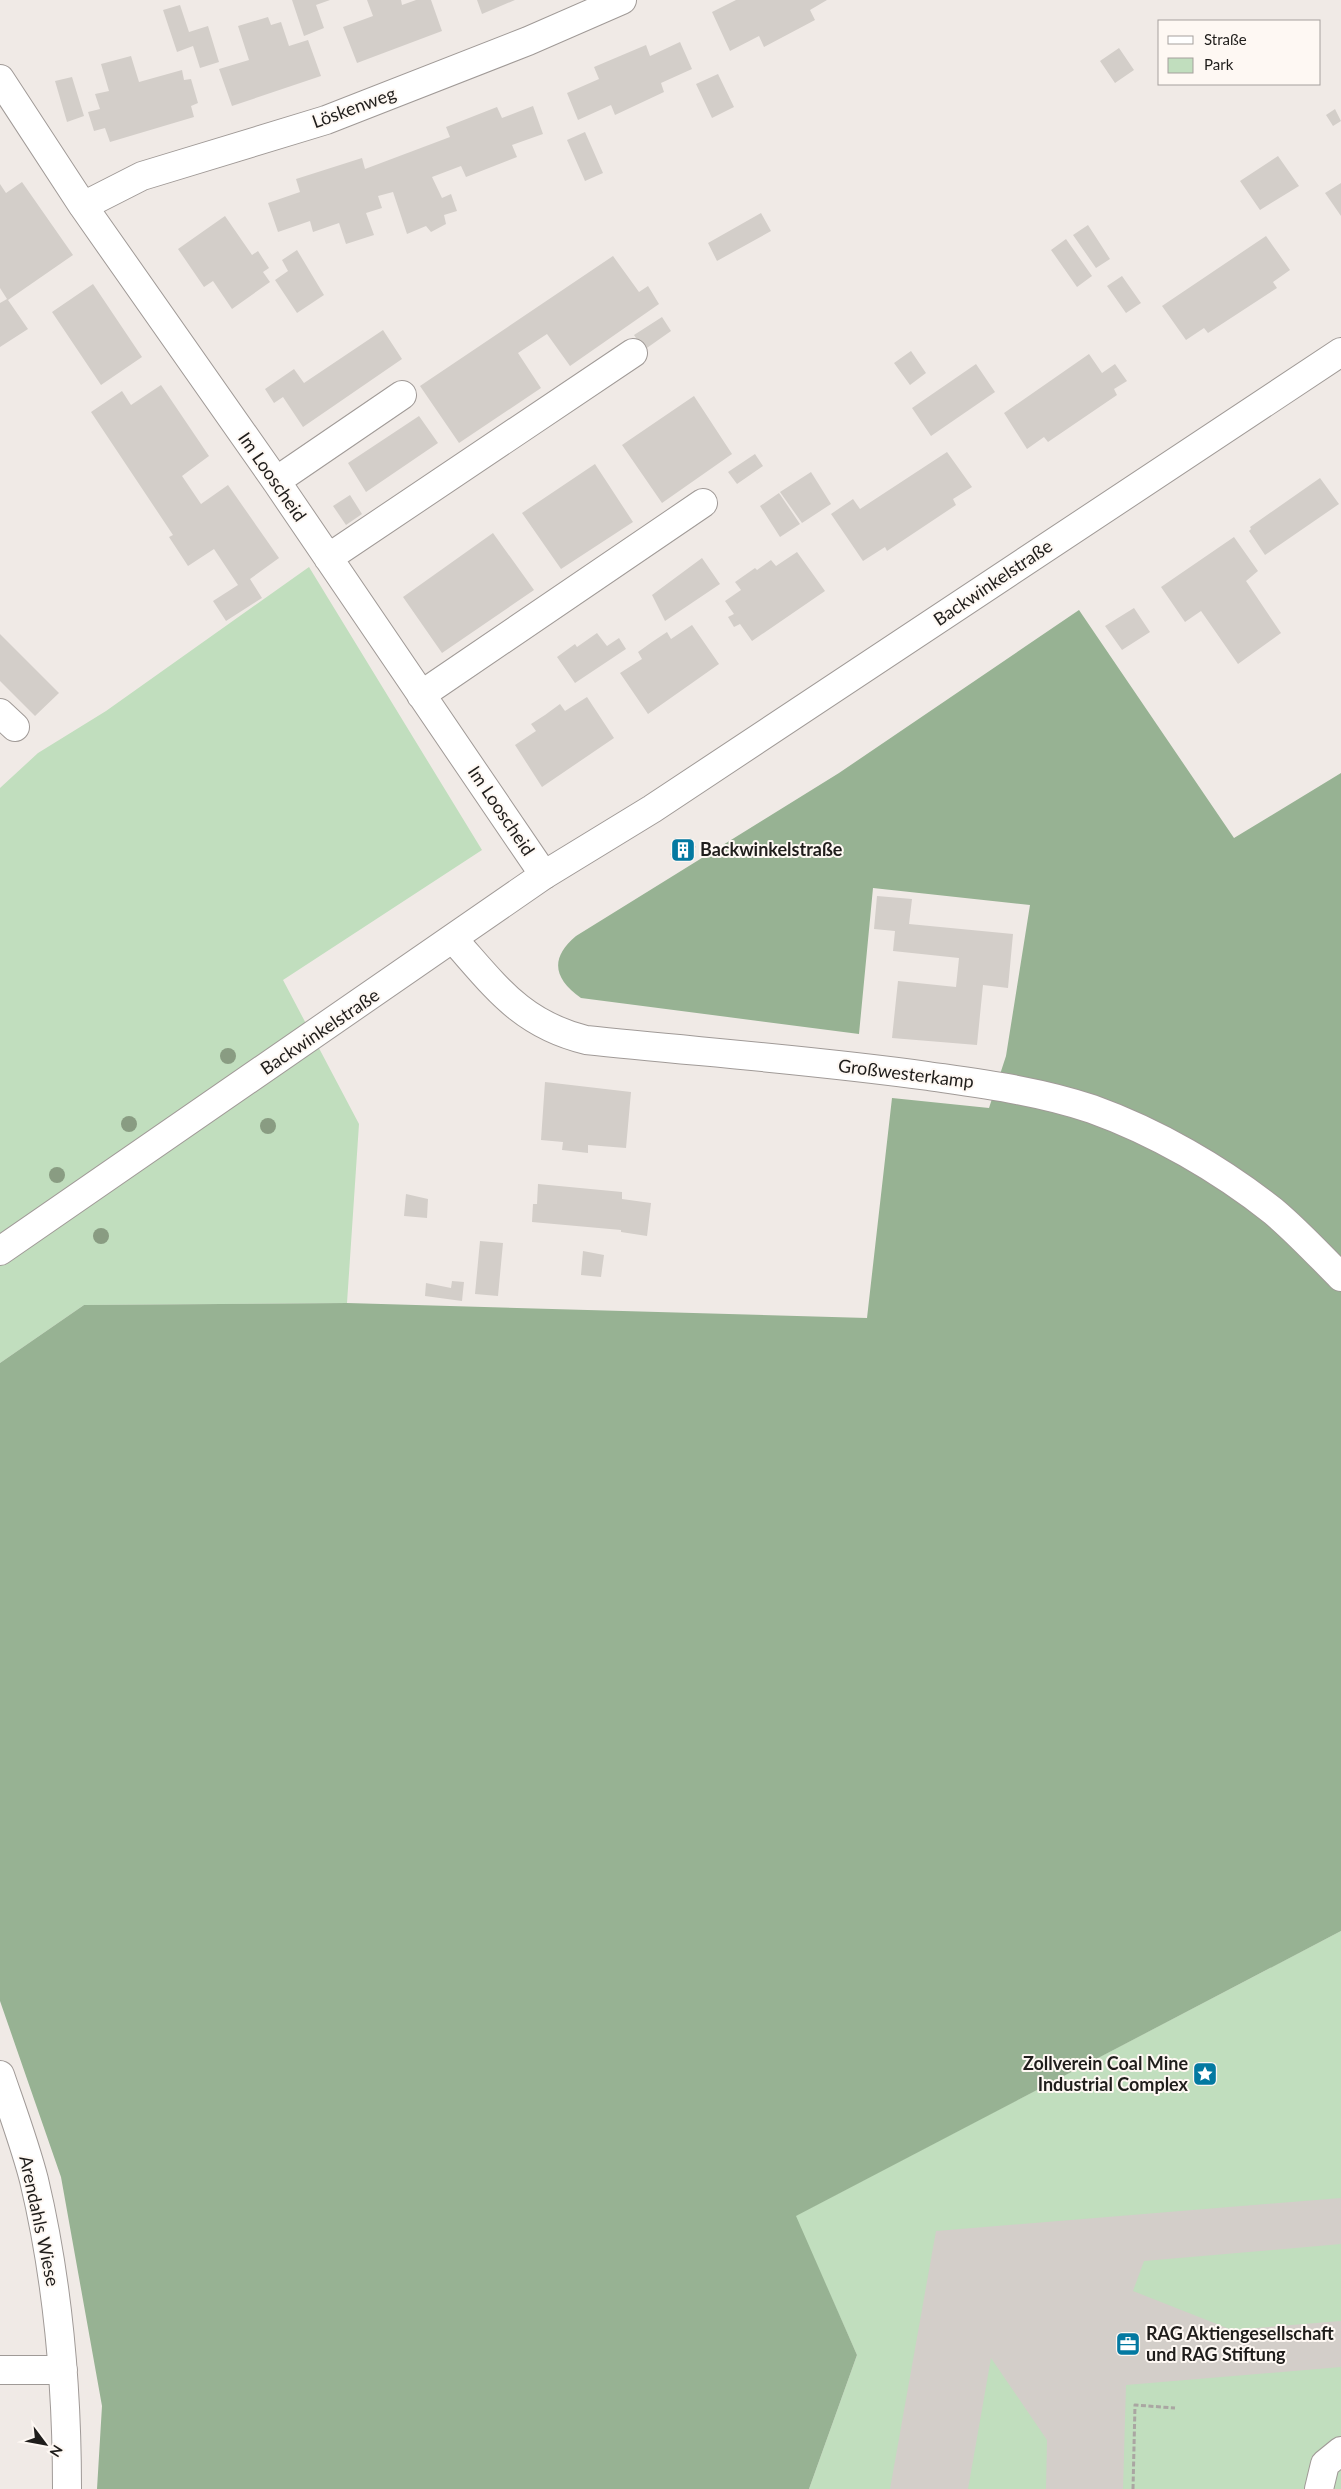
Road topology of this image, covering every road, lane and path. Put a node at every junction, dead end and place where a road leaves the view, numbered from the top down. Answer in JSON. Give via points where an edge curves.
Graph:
{"nodes":[{"id":1,"x":622,"y":0,"type":"edge"},
{"id":2,"x":0,"y":79,"type":"edge"},
{"id":3,"x":83,"y":206,"type":"junction"},
{"id":4,"x":1341,"y":352,"type":"edge"},
{"id":5,"x":634,"y":353,"type":"dead end"},
{"id":6,"x":402,"y":395,"type":"dead end"},
{"id":7,"x":276,"y":481,"type":"junction"},
{"id":8,"x":703,"y":503,"type":"dead end"},
{"id":9,"x":328,"y":558,"type":"junction"},
{"id":10,"x":421,"y":694,"type":"junction"},
{"id":11,"x":544,"y":875,"type":"junction"},
{"id":12,"x":454,"y":940,"type":"junction"},
{"id":13,"x":0,"y":1251,"type":"edge"},
{"id":14,"x":1341,"y":1276,"type":"edge"},
{"id":15,"x":0,"y":2075,"type":"edge"},
{"id":16,"x":0,"y":2370,"type":"edge"},
{"id":17,"x":63,"y":2370,"type":"junction"},
{"id":18,"x":1175,"y":2408,"type":"dead end"},
{"id":19,"x":1341,"y":2451,"type":"edge"},
{"id":20,"x":66,"y":2489,"type":"edge"},
{"id":21,"x":1133,"y":2489,"type":"edge"},
{"id":22,"x":1319,"y":2489,"type":"edge"}],
"edges":[{"from":1,"to":3,"type":"street","name":"Löskenweg","via":[[528,42],[326,120],[142,176]]},
{"from":2,"to":3,"type":"street","name":"Im Looscheid"},
{"from":3,"to":7,"type":"street","name":"Im Looscheid"},
{"from":4,"to":11,"type":"street","name":"Backwinkelstraße","via":[[660,804]]},
{"from":5,"to":9,"type":"street"},
{"from":6,"to":7,"type":"street"},
{"from":7,"to":9,"type":"street","name":"Im Looscheid"},
{"from":8,"to":10,"type":"street"},
{"from":9,"to":10,"type":"street","name":"Im Looscheid"},
{"from":10,"to":11,"type":"street","name":"Im Looscheid"},
{"from":11,"to":12,"type":"street","name":"Backwinkelstraße"},
{"from":12,"to":13,"type":"street","name":"Backwinkelstraße"},
{"from":12,"to":14,"type":"street","name":"Großwesterkamp","via":[[517,1009],[563,1034],[586,1040],[885,1070],[1040,1094],[1092,1110],[1152,1135],[1211,1168],[1274,1212]]},
{"from":15,"to":17,"type":"street","name":"Arendahls Wiese","via":[[34,2180],[50,2265]]},
{"from":16,"to":17,"type":"street"},
{"from":17,"to":20,"type":"street","name":"Arendahls Wiese"},
{"from":18,"to":21,"type":"path","via":[[1135,2404]]},
{"from":19,"to":22,"type":"street","via":[[1325,2464]]}]}
